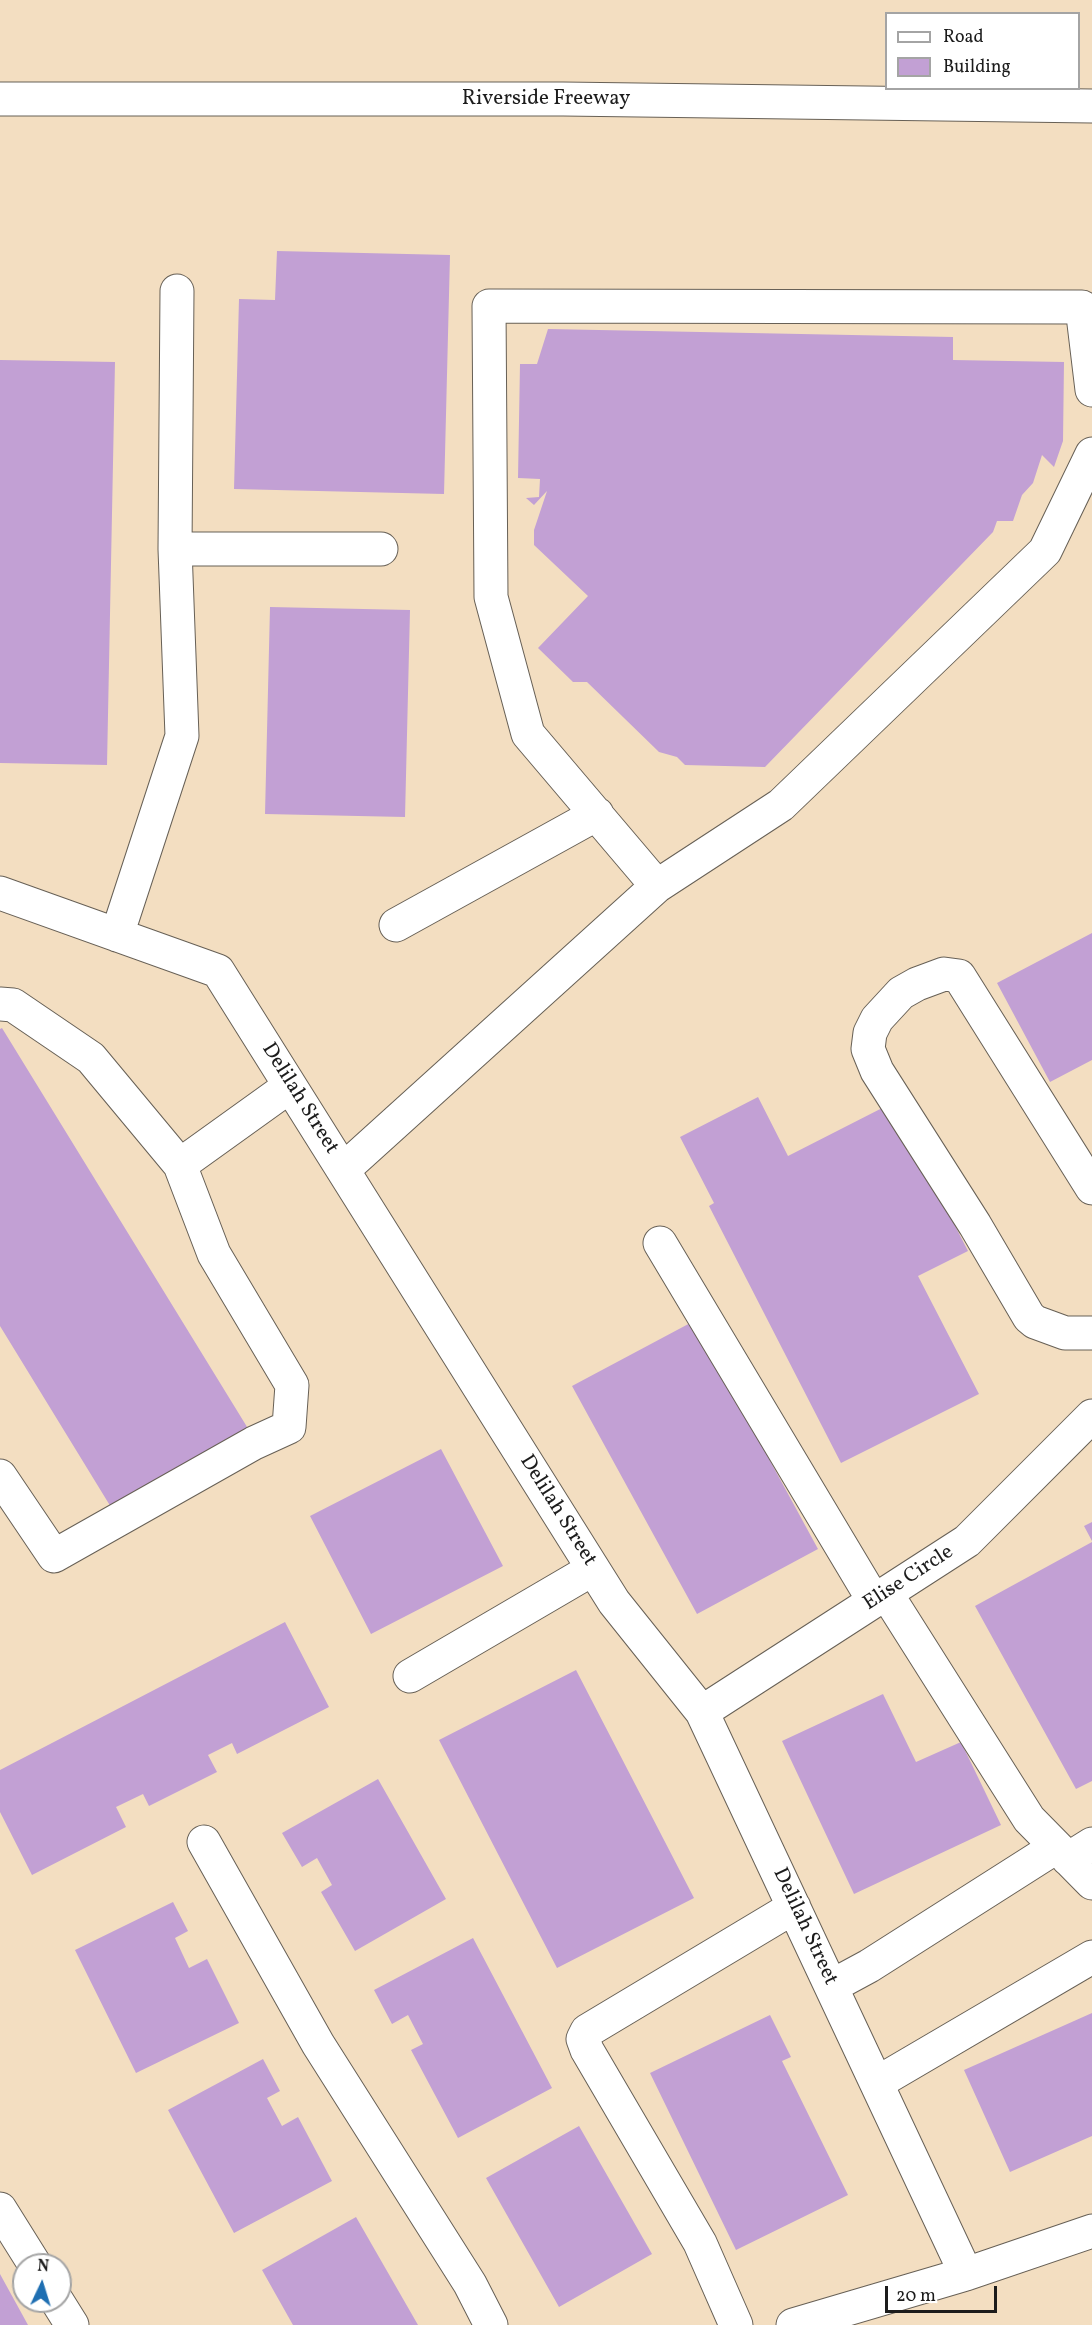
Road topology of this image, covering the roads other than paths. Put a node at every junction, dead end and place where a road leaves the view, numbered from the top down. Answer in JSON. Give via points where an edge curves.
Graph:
{"nodes":[{"id":1,"x":0,"y":99,"type":"edge"},
{"id":2,"x":1092,"y":106,"type":"edge"},
{"id":3,"x":177,"y":291,"type":"dead end"},
{"id":4,"x":1092,"y":390,"type":"edge"},
{"id":5,"x":1092,"y":454,"type":"edge"},
{"id":6,"x":175,"y":549,"type":"junction"},
{"id":7,"x":381,"y":549,"type":"dead end"},
{"id":8,"x":597,"y":814,"type":"junction"},
{"id":9,"x":657,"y":886,"type":"junction"},
{"id":10,"x":0,"y":893,"type":"edge"},
{"id":11,"x":396,"y":925,"type":"dead end"},
{"id":12,"x":117,"y":935,"type":"junction"},
{"id":13,"x":0,"y":1004,"type":"edge"},
{"id":14,"x":290,"y":1086,"type":"junction"},
{"id":15,"x":180,"y":1165,"type":"junction"},
{"id":16,"x":343,"y":1170,"type":"junction"},
{"id":17,"x":1092,"y":1188,"type":"edge"},
{"id":18,"x":660,"y":1244,"type":"dead end"},
{"id":19,"x":1092,"y":1333,"type":"edge"},
{"id":20,"x":1092,"y":1416,"type":"edge"},
{"id":21,"x":0,"y":1476,"type":"edge"},
{"id":22,"x":593,"y":1569,"type":"junction"},
{"id":23,"x":880,"y":1597,"type":"junction"},
{"id":24,"x":410,"y":1676,"type":"dead end"},
{"id":25,"x":702,"y":1712,"type":"junction"},
{"id":26,"x":204,"y":1842,"type":"dead end"},
{"id":27,"x":1072,"y":1850,"type":"edge"},
{"id":28,"x":1092,"y":1883,"type":"edge"},
{"id":29,"x":794,"y":1907,"type":"junction"},
{"id":30,"x":1092,"y":1957,"type":"edge"},
{"id":31,"x":832,"y":1986,"type":"junction"},
{"id":32,"x":877,"y":2084,"type":"junction"},
{"id":33,"x":0,"y":2209,"type":"edge"},
{"id":34,"x":1092,"y":2231,"type":"edge"},
{"id":35,"x":28,"y":2253,"type":"edge"},
{"id":36,"x":966,"y":2274,"type":"junction"},
{"id":37,"x":491,"y":2325,"type":"edge"},
{"id":38,"x":736,"y":2325,"type":"edge"},
{"id":39,"x":793,"y":2325,"type":"edge"}],
"edges":[{"from":1,"to":2,"type":"main road","name":"Riverside Freeway","via":[[563,99]]},
{"from":3,"to":6,"type":"main road"},
{"from":4,"to":8,"type":"main road","via":[[1082,307],[489,306],[491,597],[528,734]]},
{"from":5,"to":9,"type":"main road","via":[[1045,551],[781,805]]},
{"from":6,"to":7,"type":"main road"},
{"from":6,"to":12,"type":"main road","via":[[182,736]]},
{"from":8,"to":9,"type":"main road"},
{"from":8,"to":11,"type":"main road"},
{"from":9,"to":16,"type":"main road"},
{"from":10,"to":12,"type":"main road","name":"Delilah Street"},
{"from":12,"to":14,"type":"main road","name":"Delilah Street","via":[[218,971]]},
{"from":13,"to":15,"type":"main road","via":[[13,1005],[91,1058]]},
{"from":14,"to":15,"type":"main road"},
{"from":14,"to":16,"type":"main road","name":"Delilah Street"},
{"from":15,"to":21,"type":"main road","via":[[214,1254],[292,1385],[289,1427],[54,1556]]},
{"from":16,"to":22,"type":"main road","name":"Delilah Street"},
{"from":17,"to":19,"type":"main road","via":[[959,976],[944,974],[917,984],[901,993],[877,1019],[868,1050],[877,1071],[1029,1317],[1065,1333]]},
{"from":18,"to":23,"type":"main road"},
{"from":20,"to":23,"type":"main road","name":"Elise Circle","via":[[967,1541]]},
{"from":22,"to":24,"type":"main road"},
{"from":22,"to":25,"type":"main road","name":"Delilah Street","via":[[614,1602]]},
{"from":23,"to":25,"type":"main road","name":"Elise Circle"},
{"from":23,"to":27,"type":"main road","via":[[1029,1819]]},
{"from":25,"to":29,"type":"main road","name":"Delilah Street"},
{"from":26,"to":37,"type":"main road","via":[[318,2044],[470,2284]]},
{"from":27,"to":28,"type":"main road"},
{"from":27,"to":31,"type":"main road"},
{"from":29,"to":31,"type":"main road","name":"Delilah Street"},
{"from":29,"to":38,"type":"main road","via":[[587,2031],[584,2039],[700,2243]]},
{"from":30,"to":32,"type":"main road"},
{"from":31,"to":32,"type":"main road","name":"Delilah Street"},
{"from":32,"to":36,"type":"main road","name":"Delilah Street"},
{"from":33,"to":35,"type":"main road"},
{"from":34,"to":36,"type":"main road"},
{"from":36,"to":39,"type":"main road"}]}
